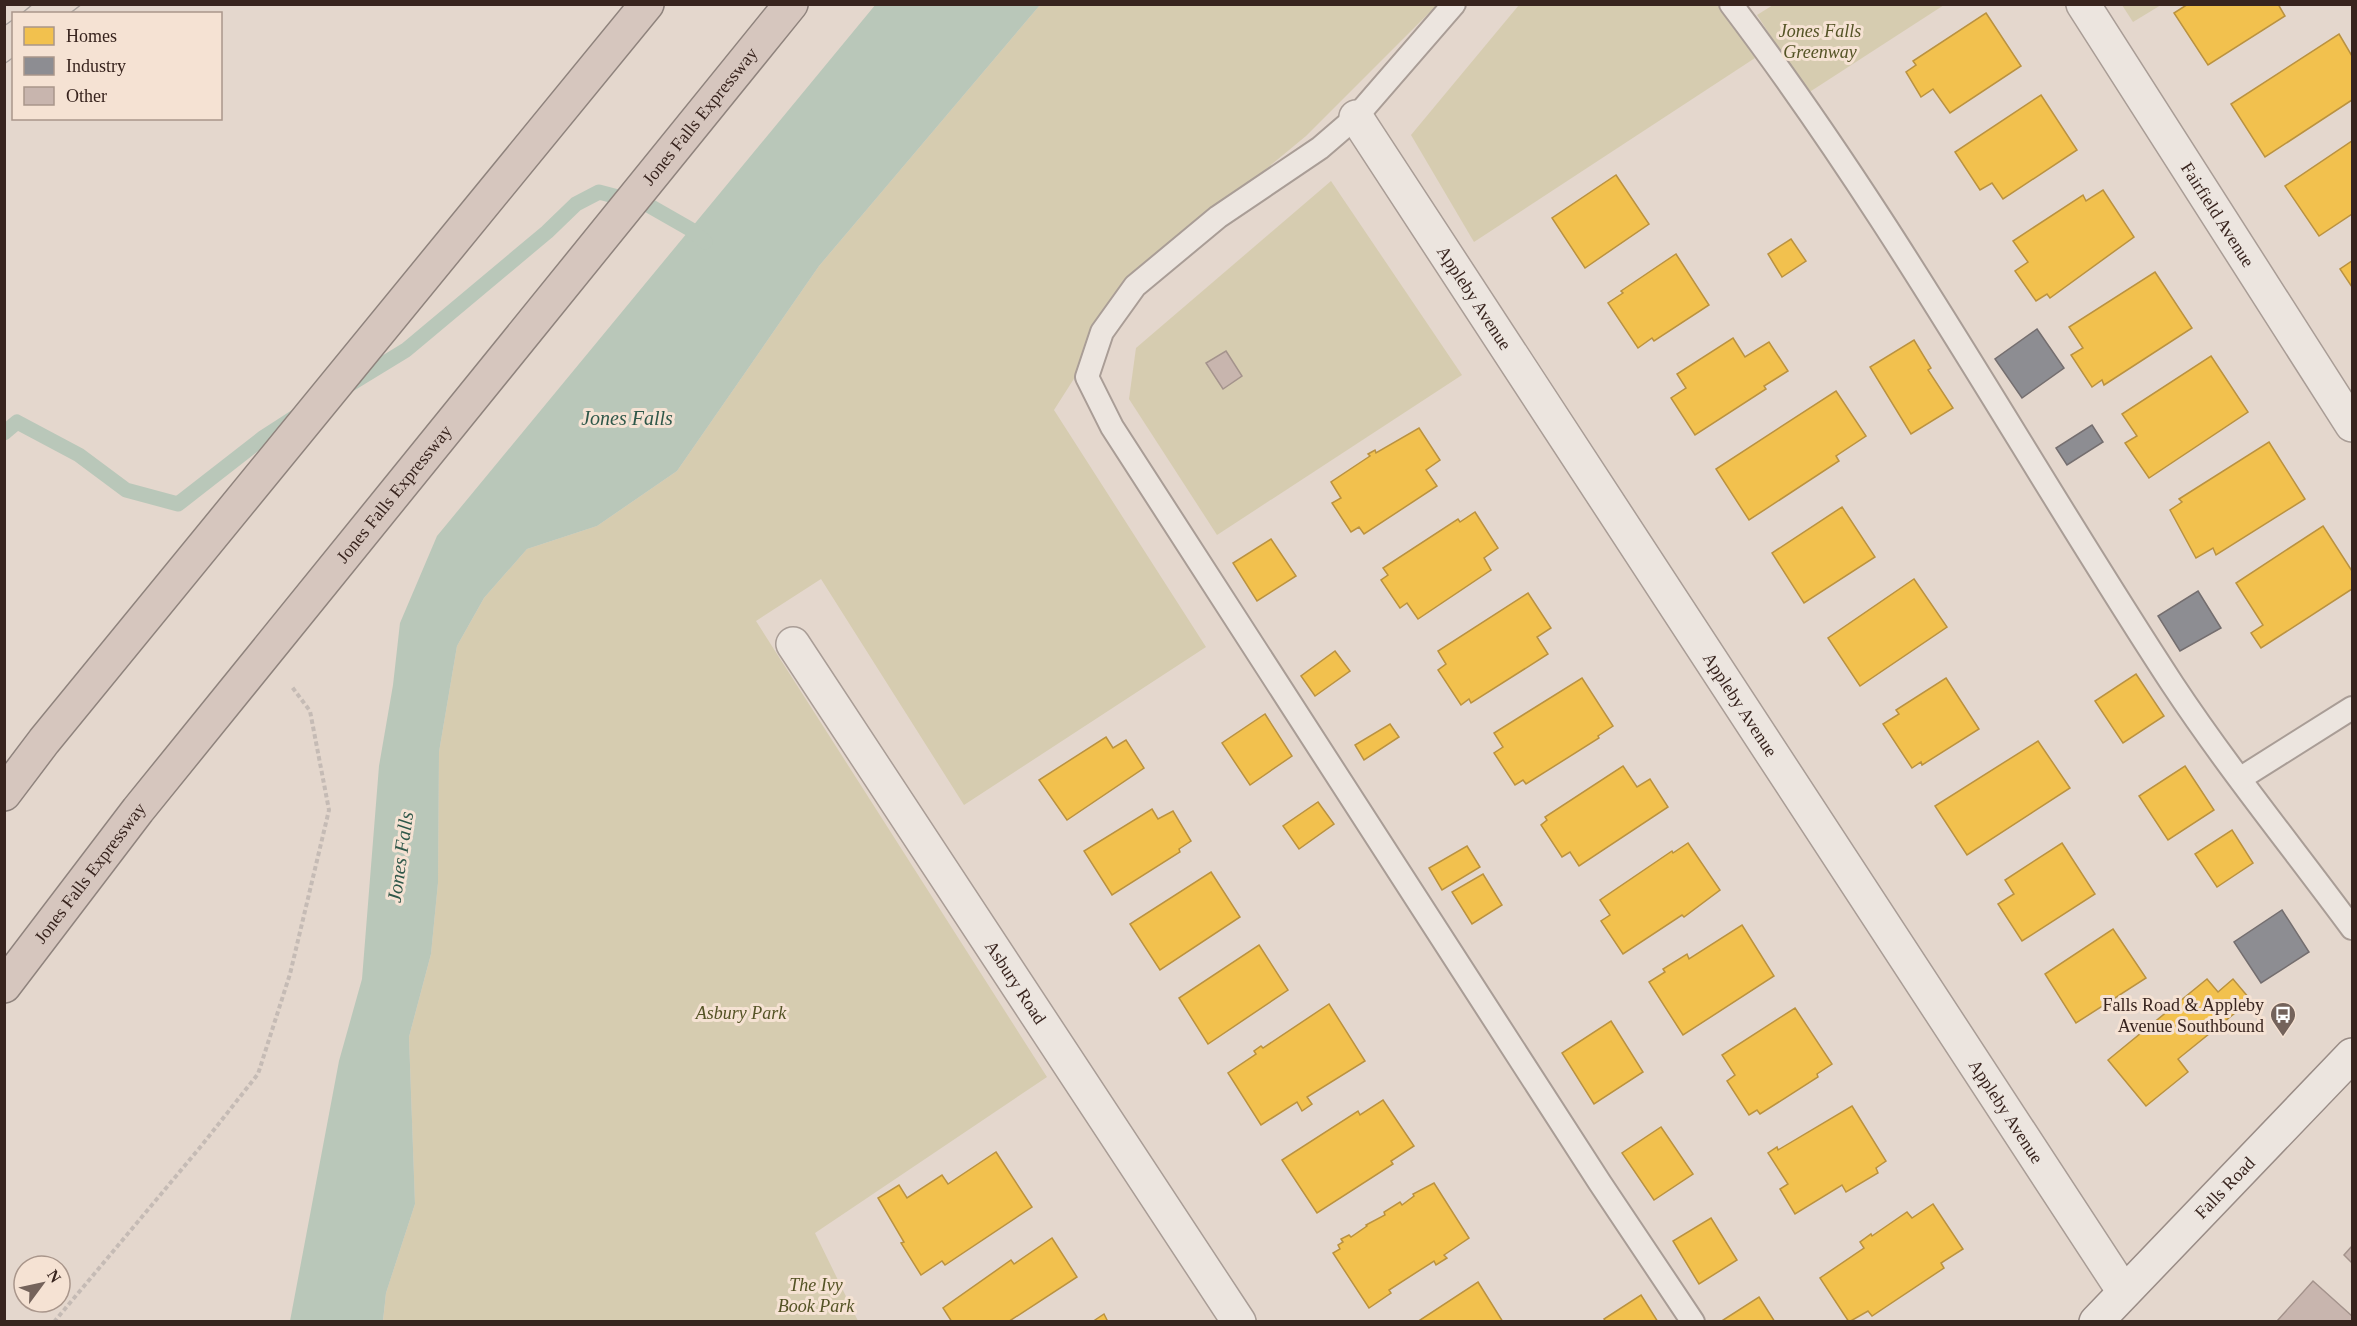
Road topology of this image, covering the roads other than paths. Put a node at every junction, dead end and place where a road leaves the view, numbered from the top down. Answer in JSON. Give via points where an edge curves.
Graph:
{"nodes":[{"id":1,"x":647,"y":4,"type":"edge"},
{"id":2,"x":791,"y":4,"type":"edge"},
{"id":3,"x":1454,"y":4,"type":"edge"},
{"id":4,"x":1731,"y":4,"type":"edge"},
{"id":5,"x":2083,"y":4,"type":"edge"},
{"id":6,"x":1356,"y":117,"type":"junction"},
{"id":7,"x":2352,"y":425,"type":"edge"},
{"id":8,"x":793,"y":644,"type":"dead end"},
{"id":9,"x":2352,"y":708,"type":"edge"},
{"id":10,"x":2241,"y":778,"type":"junction"},
{"id":11,"x":4,"y":794,"type":"edge"},
{"id":12,"x":2352,"y":928,"type":"edge"},
{"id":13,"x":4,"y":986,"type":"edge"},
{"id":14,"x":2352,"y":1055,"type":"edge"},
{"id":15,"x":2124,"y":1292,"type":"junction"},
{"id":16,"x":1239,"y":1322,"type":"edge"},
{"id":17,"x":1693,"y":1322,"type":"edge"},
{"id":18,"x":2096,"y":1322,"type":"edge"}],
"edges":[{"from":1,"to":11,"type":"highway"},
{"from":2,"to":13,"type":"highway","name":"Jones Falls Expressway","via":[[138,810]]},
{"from":3,"to":6,"type":"lane"},
{"from":4,"to":10,"type":"lane","via":[[1857,182],[2175,687]]},
{"from":5,"to":7,"type":"street","name":"Fairfield Avenue"},
{"from":6,"to":15,"type":"street","name":"Appleby Avenue"},
{"from":6,"to":17,"type":"lane","via":[[1320,148],[1218,217],[1135,286],[1102,332],[1087,377],[1112,427]]},
{"from":8,"to":16,"type":"street","name":"Asbury Road"},
{"from":9,"to":10,"type":"lane"},
{"from":10,"to":12,"type":"lane"},
{"from":14,"to":15,"type":"street","name":"Falls Road"},
{"from":15,"to":18,"type":"street","name":"Falls Road"}]}
